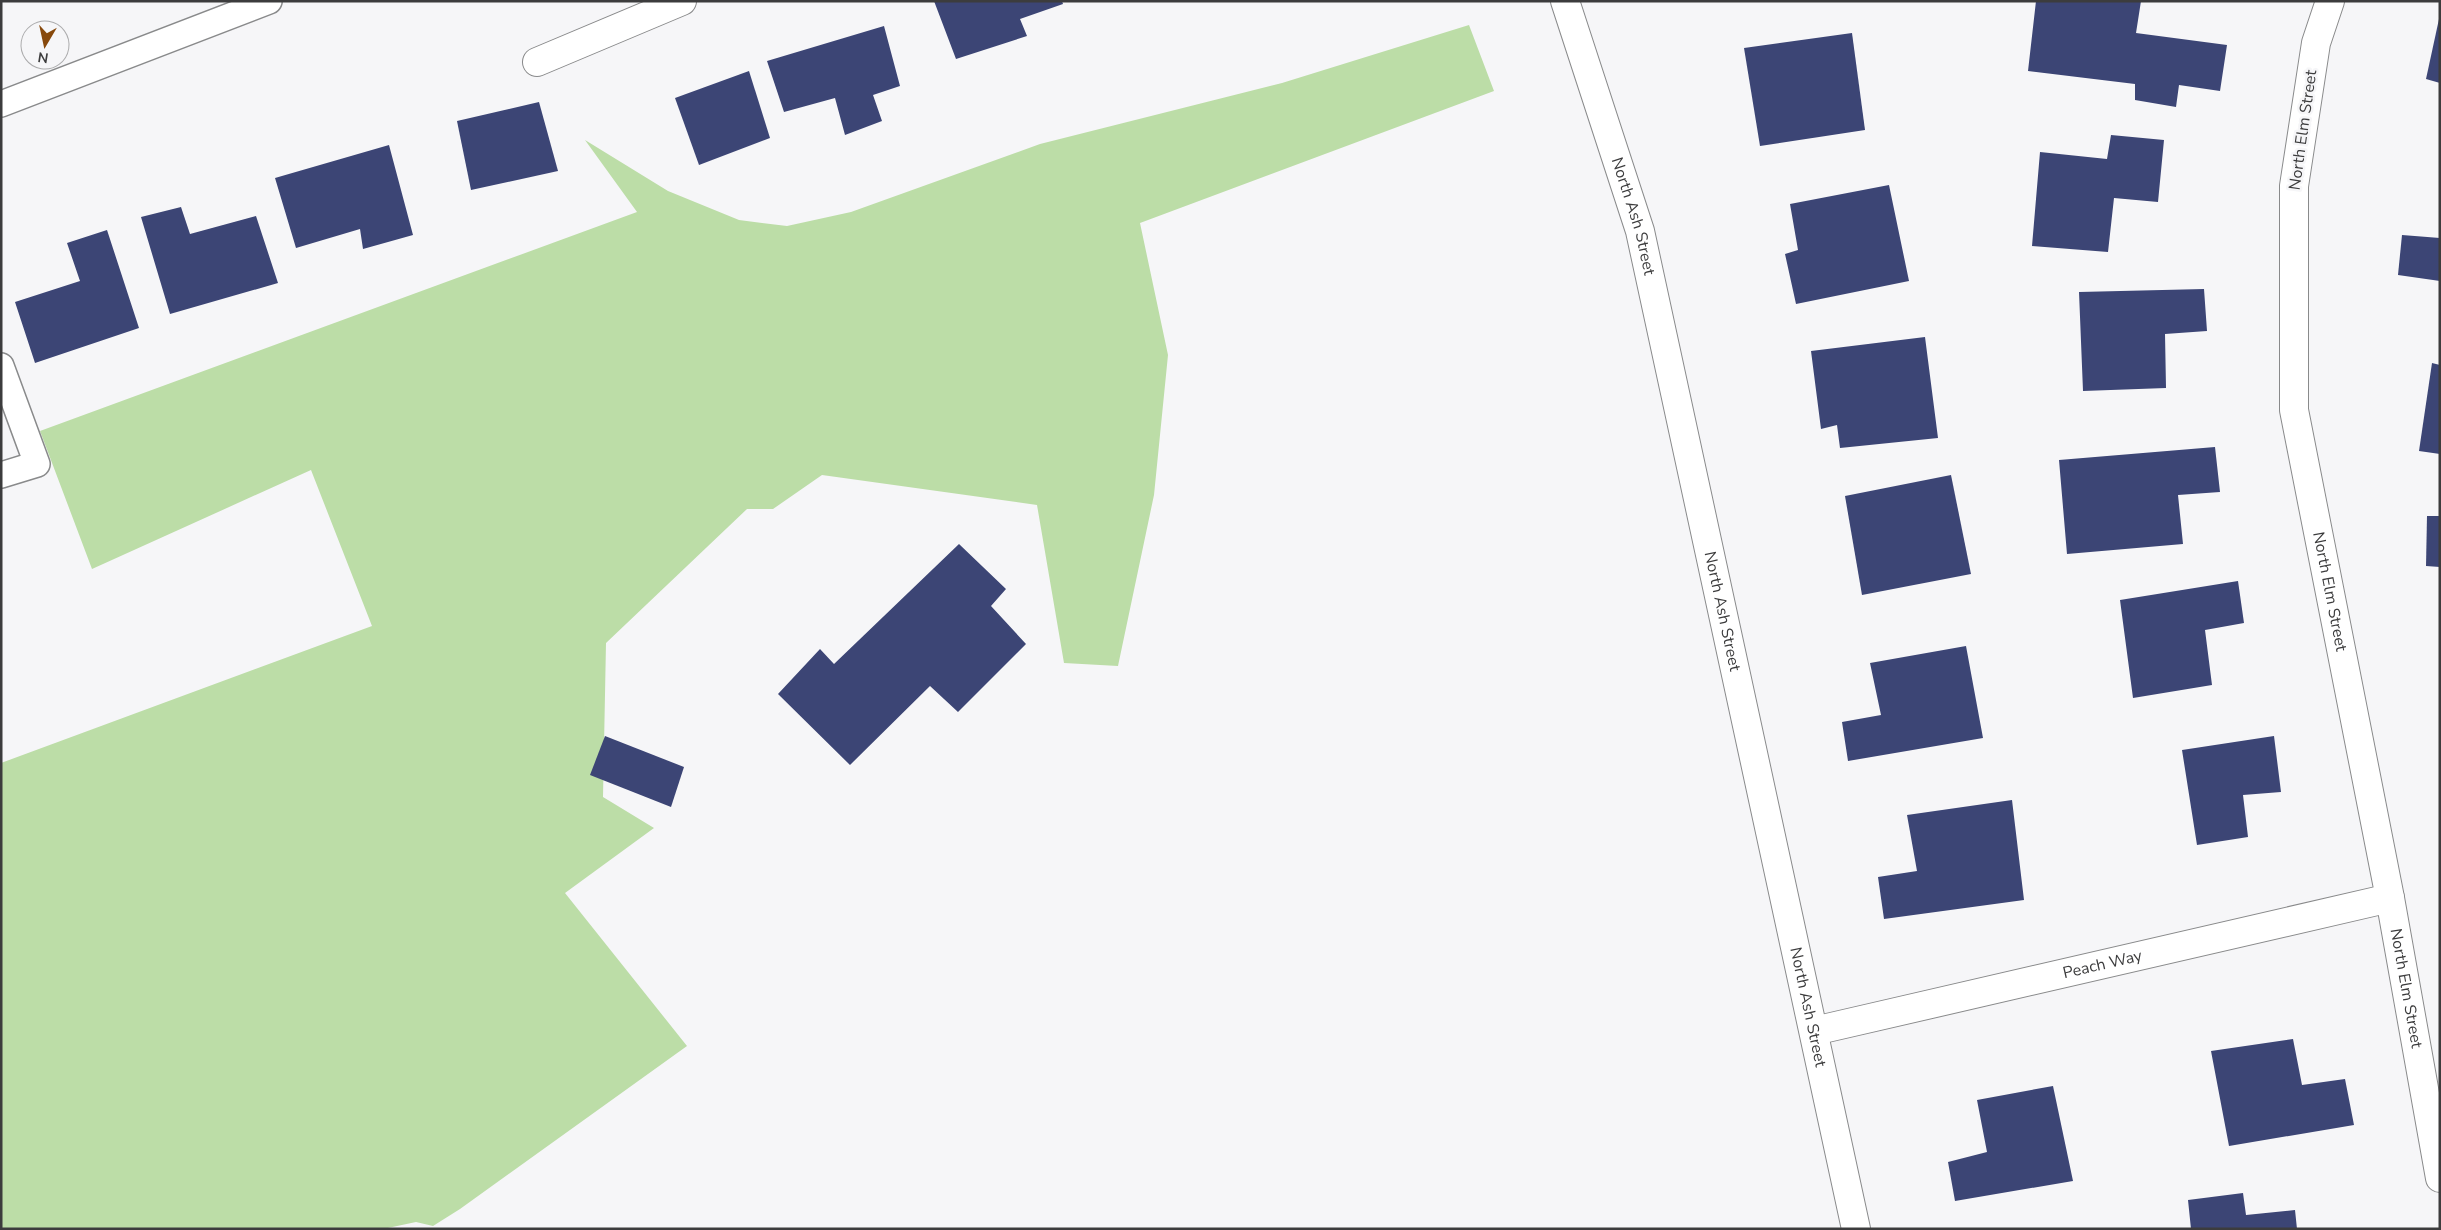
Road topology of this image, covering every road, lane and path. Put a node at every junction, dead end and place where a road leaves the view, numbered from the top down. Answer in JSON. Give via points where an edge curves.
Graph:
{"nodes":[{"id":1,"x":269,"y":1,"type":"edge"},
{"id":2,"x":682,"y":1,"type":"edge"},
{"id":3,"x":1565,"y":1,"type":"edge"},
{"id":4,"x":2330,"y":1,"type":"edge"},
{"id":5,"x":537,"y":62,"type":"dead end"},
{"id":6,"x":1,"y":104,"type":"edge"},
{"id":7,"x":1,"y":366,"type":"edge"},
{"id":8,"x":1,"y":475,"type":"edge"},
{"id":9,"x":2390,"y":898,"type":"junction"},
{"id":10,"x":1814,"y":1031,"type":"junction"},
{"id":11,"x":2440,"y":1178,"type":"edge"},
{"id":12,"x":1856,"y":1229,"type":"edge"}],
"edges":[{"from":1,"to":6,"type":"lane"},
{"from":2,"to":5,"type":"street"},
{"from":3,"to":10,"type":"street","name":"North Ash Street","via":[[1640,231]]},
{"from":4,"to":9,"type":"street","name":"North Elm Street","via":[[2316,43],[2294,186],[2294,410]]},
{"from":7,"to":8,"type":"lane","via":[[38,464]]},
{"from":9,"to":10,"type":"street","name":"Peach Way"},
{"from":9,"to":11,"type":"street","name":"North Elm Street"},
{"from":10,"to":12,"type":"street","name":"North Ash Street"}]}
